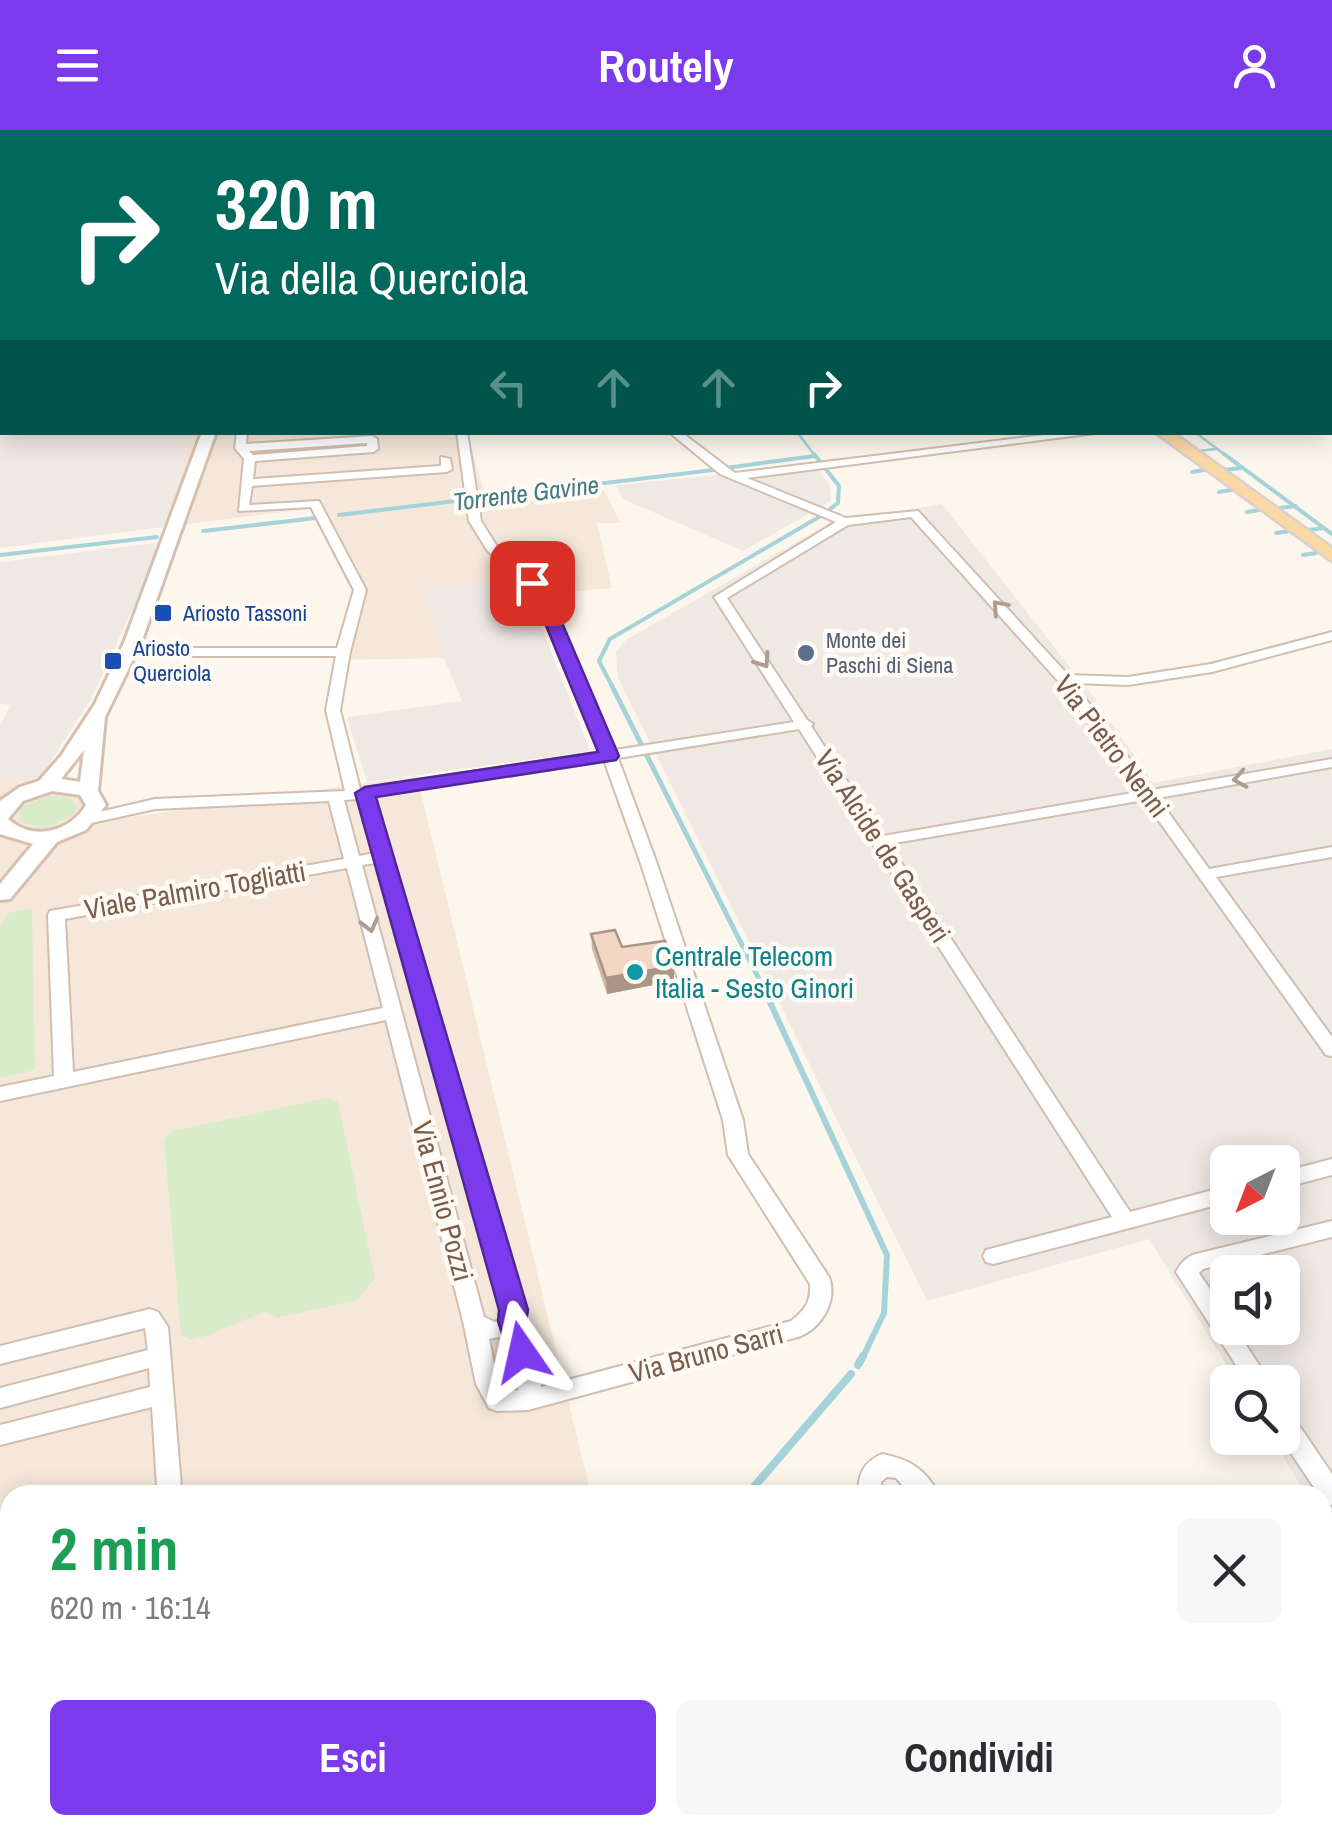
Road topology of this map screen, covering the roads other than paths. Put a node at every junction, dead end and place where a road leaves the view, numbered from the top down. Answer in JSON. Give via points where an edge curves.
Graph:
{"nodes":[{"id":1,"x":208,"y":435,"type":"edge"},
{"id":2,"x":242,"y":435,"type":"edge"},
{"id":3,"x":462,"y":435,"type":"edge"},
{"id":4,"x":677,"y":435,"type":"edge"},
{"id":5,"x":1074,"y":435,"type":"edge"},
{"id":6,"x":1166,"y":435,"type":"edge"},
{"id":7,"x":245,"y":453,"type":"junction"},
{"id":8,"x":445,"y":459,"type":"dead end"},
{"id":9,"x":734,"y":476,"type":"junction"},
{"id":10,"x":248,"y":482,"type":"junction"},
{"id":11,"x":840,"y":518,"type":"junction"},
{"id":12,"x":1332,"y":556,"type":"edge"},
{"id":13,"x":1330,"y":636,"type":"edge"},
{"id":14,"x":134,"y":646,"type":"junction"},
{"id":15,"x":343,"y":652,"type":"junction"},
{"id":16,"x":1064,"y":680,"type":"junction"},
{"id":17,"x":1128,"y":681,"type":"junction"},
{"id":18,"x":1078,"y":699,"type":"junction"},
{"id":19,"x":99,"y":712,"type":"junction"},
{"id":20,"x":806,"y":724,"type":"junction"},
{"id":21,"x":609,"y":756,"type":"junction"},
{"id":22,"x":1332,"y":763,"type":"edge"},
{"id":23,"x":39,"y":787,"type":"junction"},
{"id":24,"x":0,"y":792,"type":"edge"},
{"id":25,"x":91,"y":794,"type":"junction"},
{"id":26,"x":1148,"y":794,"type":"junction"},
{"id":27,"x":352,"y":795,"type":"junction"},
{"id":28,"x":154,"y":804,"type":"junction"},
{"id":29,"x":88,"y":819,"type":"junction"},
{"id":30,"x":2,"y":823,"type":"edge"},
{"id":31,"x":51,"y":836,"type":"junction"},
{"id":32,"x":880,"y":840,"type":"junction"},
{"id":33,"x":1326,"y":853,"type":"edge"},
{"id":34,"x":381,"y":856,"type":"junction"},
{"id":35,"x":354,"y":862,"type":"junction"},
{"id":36,"x":1332,"y":867,"type":"edge"},
{"id":37,"x":1207,"y":874,"type":"junction"},
{"id":38,"x":2,"y":897,"type":"edge"},
{"id":39,"x":393,"y":1012,"type":"junction"},
{"id":40,"x":1324,"y":1027,"type":"edge"},
{"id":41,"x":1332,"y":1050,"type":"edge"},
{"id":42,"x":64,"y":1082,"type":"junction"},
{"id":43,"x":0,"y":1094,"type":"edge"},
{"id":44,"x":1332,"y":1167,"type":"edge"},
{"id":45,"x":1300,"y":1175,"type":"edge"},
{"id":46,"x":1210,"y":1198,"type":"edge"},
{"id":47,"x":1124,"y":1219,"type":"junction"},
{"id":48,"x":1332,"y":1229,"type":"edge"},
{"id":49,"x":992,"y":1256,"type":"dead end"},
{"id":50,"x":474,"y":1320,"type":"junction"},
{"id":51,"x":512,"y":1321,"type":"junction"},
{"id":52,"x":0,"y":1355,"type":"edge"},
{"id":53,"x":159,"y":1356,"type":"junction"},
{"id":54,"x":1247,"y":1365,"type":"edge"},
{"id":55,"x":162,"y":1394,"type":"junction"},
{"id":56,"x":0,"y":1398,"type":"edge"},
{"id":57,"x":528,"y":1400,"type":"junction"},
{"id":58,"x":0,"y":1435,"type":"edge"},
{"id":59,"x":1300,"y":1446,"type":"edge"},
{"id":60,"x":169,"y":1485,"type":"edge"},
{"id":61,"x":870,"y":1485,"type":"edge"},
{"id":62,"x":918,"y":1485,"type":"edge"},
{"id":63,"x":1326,"y":1485,"type":"edge"}],
"edges":[{"from":1,"to":14,"type":"street","via":[[179,548],[157,608]]},
{"from":2,"to":7,"type":"street"},
{"from":3,"to":21,"type":"street","via":[[473,518],[496,556],[532,583],[549,611]]},
{"from":4,"to":9,"type":"street"},
{"from":5,"to":9,"type":"street"},
{"from":6,"to":12,"type":"main road"},
{"from":7,"to":7,"type":"street","via":[[373,449],[372,440]]},
{"from":7,"to":10,"type":"street"},
{"from":8,"to":10,"type":"street","via":[[446,469]]},
{"from":9,"to":11,"type":"street"},
{"from":10,"to":15,"type":"street","via":[[244,510],[315,503],[322,513],[361,593]]},
{"from":16,"to":11,"type":"street","name":"Via Pietro Nenni","one_way":true,"via":[[914,513]]},
{"from":11,"to":20,"type":"street","name":"Via Alcide de Gasperi","one_way":true,"via":[[720,596]]},
{"from":13,"to":17,"type":"street","via":[[1229,664]]},
{"from":14,"to":15,"type":"street"},
{"from":14,"to":19,"type":"street"},
{"from":15,"to":27,"type":"street","via":[[332,710]]},
{"from":16,"to":17,"type":"street"},
{"from":16,"to":18,"type":"street","name":"Via Pietro Nenni"},
{"from":17,"to":18,"type":"street"},
{"from":18,"to":26,"type":"street","name":"Via Pietro Nenni"},
{"from":19,"to":23,"type":"street","via":[[64,766]]},
{"from":19,"to":25,"type":"street"},
{"from":20,"to":21,"type":"street"},
{"from":20,"to":32,"type":"street","name":"Via Alcide de Gasperi"},
{"from":21,"to":27,"type":"street"},
{"from":21,"to":57,"type":"street","name":"Via Bruno Sarri","via":[[733,1120],[738,1154],[821,1283],[822,1296],[817,1312],[798,1328]]},
{"from":22,"to":26,"type":"street","one_way":true},
{"from":23,"to":24,"type":"street"},
{"from":23,"to":25,"type":"street","via":[[70,785]]},
{"from":23,"to":30,"type":"street","via":[[11,800]]},
{"from":25,"to":28,"type":"street"},
{"from":25,"to":29,"type":"street"},
{"from":26,"to":32,"type":"street"},
{"from":26,"to":37,"type":"street","name":"Via Pietro Nenni"},
{"from":27,"to":28,"type":"street"},
{"from":27,"to":34,"type":"street","name":"Via Ennio Pozzi"},
{"from":27,"to":35,"type":"street","name":"Via Ennio Pozzi"},
{"from":28,"to":29,"type":"street"},
{"from":29,"to":31,"type":"street"},
{"from":30,"to":31,"type":"street"},
{"from":30,"to":38,"type":"street","via":[[11,873]]},
{"from":31,"to":38,"type":"street"},
{"from":32,"to":47,"type":"street","name":"Via Alcide de Gasperi"},
{"from":33,"to":36,"type":"street"},
{"from":33,"to":37,"type":"street"},
{"from":34,"to":35,"type":"street","name":"Viale Palmiro Togliatti"},
{"from":34,"to":51,"type":"street","name":"Via Ennio Pozzi"},
{"from":35,"to":39,"type":"street","name":"Via Ennio Pozzi","one_way":true},
{"from":35,"to":42,"type":"street","name":"Viale Palmiro Togliatti","via":[[56,915]]},
{"from":37,"to":40,"type":"street","name":"Via Pietro Nenni"},
{"from":39,"to":42,"type":"street"},
{"from":39,"to":50,"type":"street","name":"Via Ennio Pozzi"},
{"from":40,"to":41,"type":"street","name":"Via Pietro Nenni"},
{"from":42,"to":43,"type":"street"},
{"from":44,"to":45,"type":"street"},
{"from":46,"to":47,"type":"street"},
{"from":47,"to":49,"type":"street"},
{"from":48,"to":54,"type":"street","via":[[1196,1262],[1187,1272]]},
{"from":50,"to":51,"type":"street","via":[[495,1332]]},
{"from":50,"to":57,"type":"street","name":"Via Ennio Pozzi","via":[[497,1401]]},
{"from":51,"to":57,"type":"street","name":"Via Ennio Pozzi","via":[[531,1376]]},
{"from":52,"to":53,"type":"street","via":[[145,1318],[157,1327]]},
{"from":53,"to":55,"type":"street"},
{"from":53,"to":56,"type":"street"},
{"from":55,"to":58,"type":"street"},
{"from":55,"to":60,"type":"street"},
{"from":59,"to":63,"type":"street"},
{"from":61,"to":62,"type":"street","via":[[882,1464],[903,1469]]}]}
